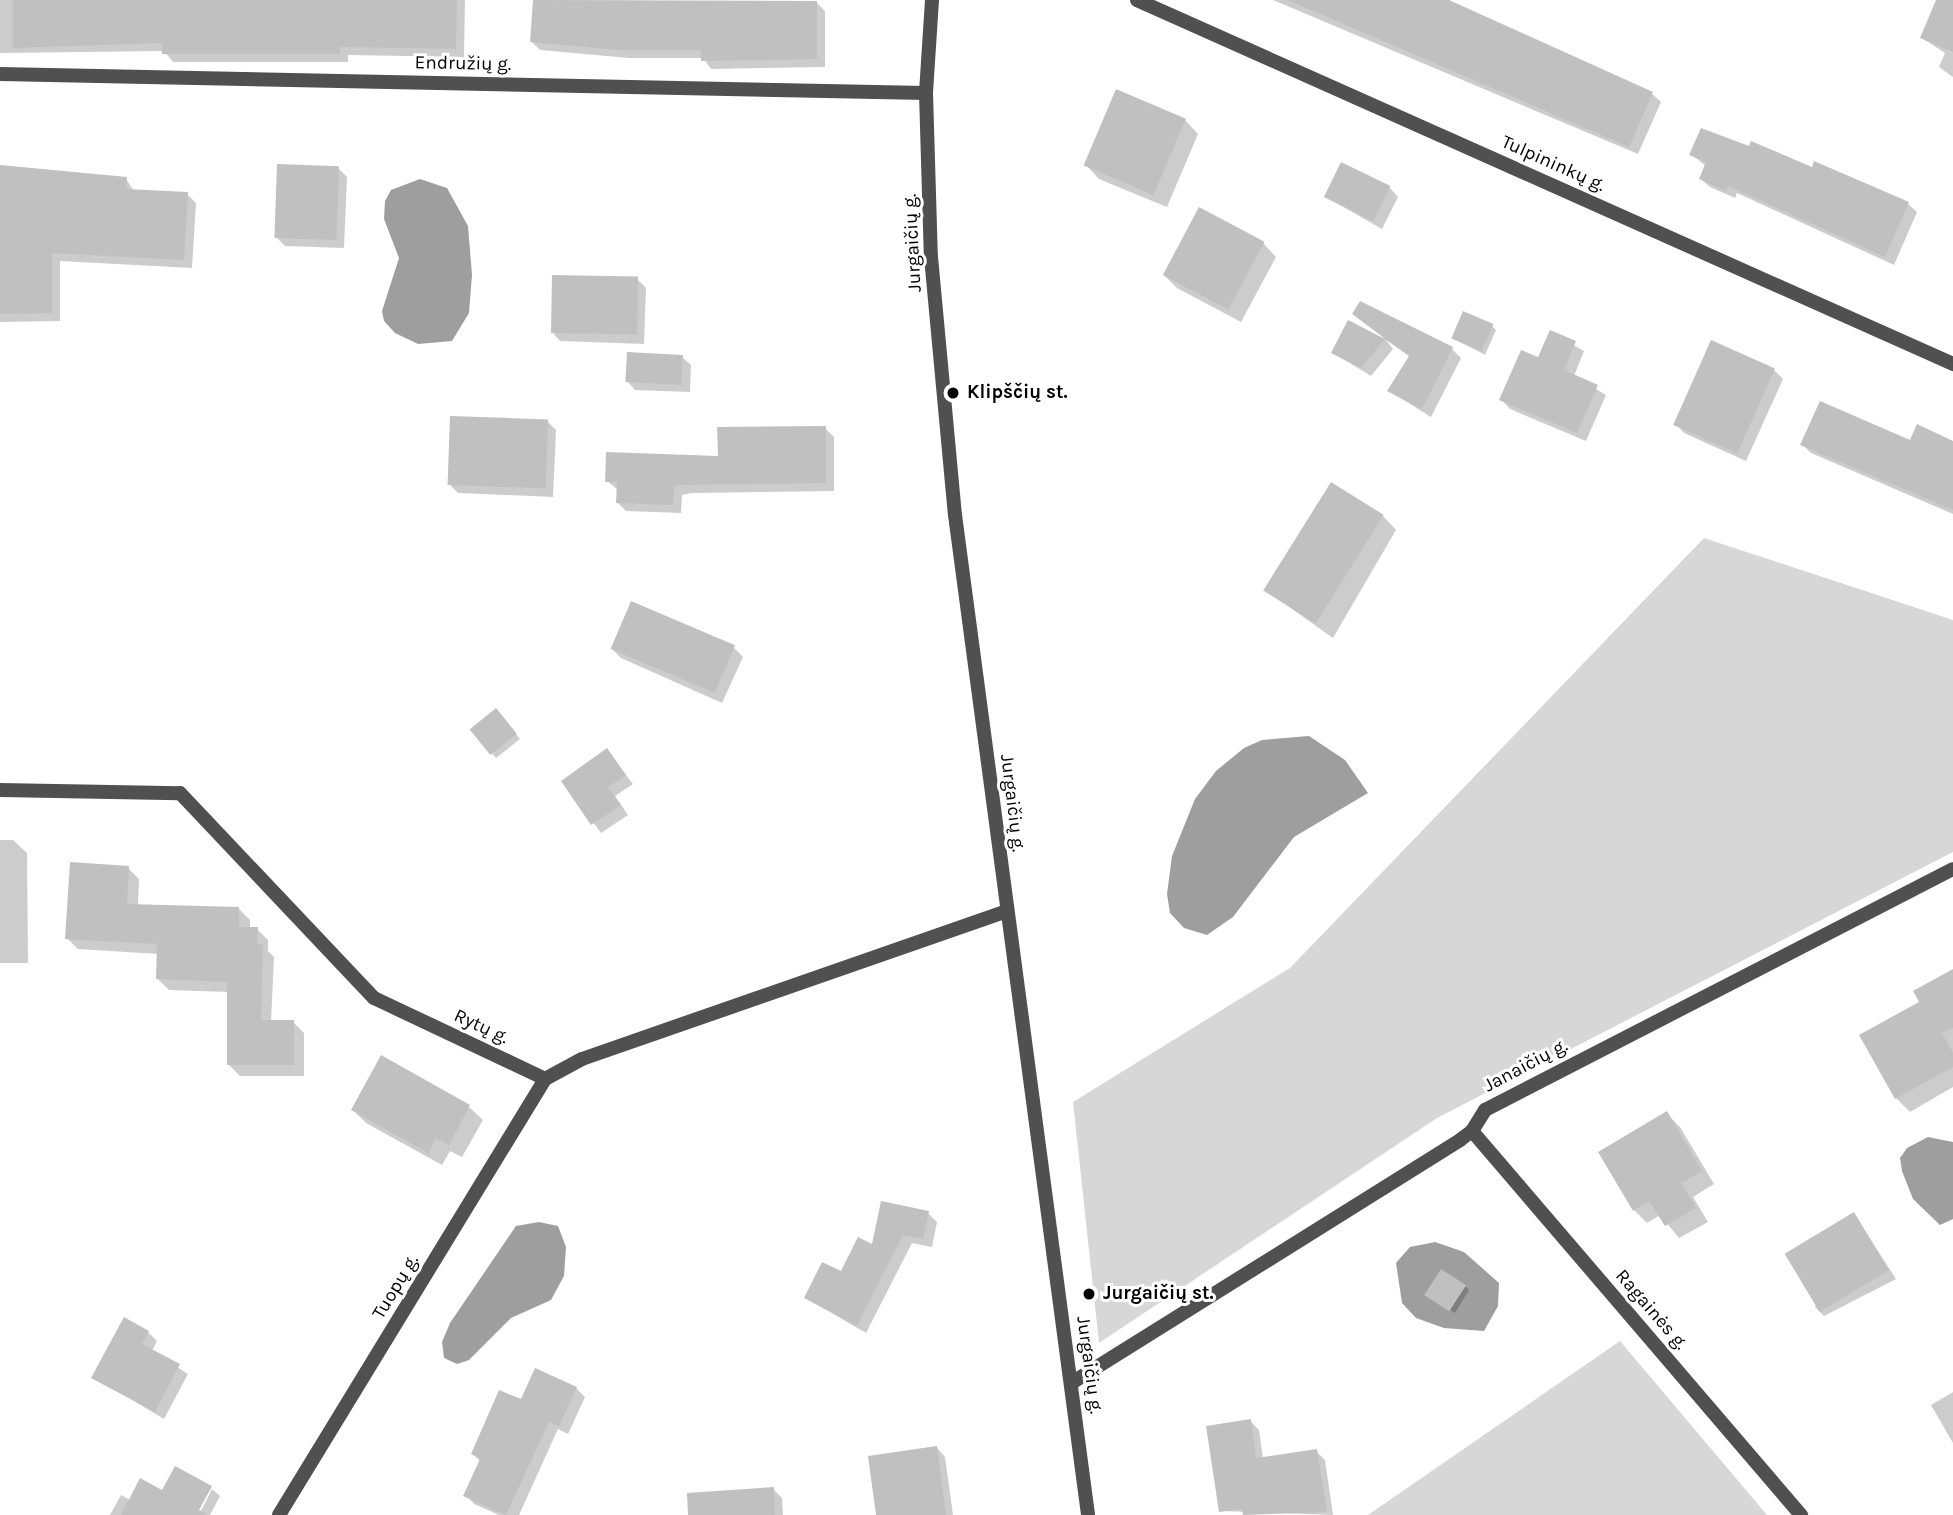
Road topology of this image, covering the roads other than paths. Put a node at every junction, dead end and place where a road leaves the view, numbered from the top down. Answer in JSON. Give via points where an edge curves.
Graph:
{"nodes":[{"id":1,"x":932,"y":0,"type":"edge"},
{"id":2,"x":1137,"y":0,"type":"edge"},
{"id":3,"x":0,"y":74,"type":"edge"},
{"id":4,"x":926,"y":93,"type":"junction"},
{"id":5,"x":1953,"y":364,"type":"edge"},
{"id":6,"x":0,"y":790,"type":"edge"},
{"id":7,"x":1953,"y":869,"type":"edge"},
{"id":8,"x":1006,"y":911,"type":"junction"},
{"id":9,"x":545,"y":1079,"type":"junction"},
{"id":10,"x":1472,"y":1131,"type":"junction"},
{"id":11,"x":1073,"y":1382,"type":"junction"},
{"id":12,"x":279,"y":1515,"type":"edge"},
{"id":13,"x":1088,"y":1515,"type":"edge"},
{"id":14,"x":1801,"y":1515,"type":"edge"}],
"edges":[{"from":1,"to":4,"type":"street","name":"Jurgaičių g."},
{"from":2,"to":5,"type":"street","name":"Tulpininkų g."},
{"from":3,"to":4,"type":"street","name":"Endružių g."},
{"from":4,"to":8,"type":"street","name":"Jurgaičių g.","via":[[931,257],[955,515]]},
{"from":6,"to":9,"type":"street","name":"Rytų g.","via":[[180,793],[374,998]]},
{"from":7,"to":10,"type":"street","name":"Janaičių g.","via":[[1523,1089],[1485,1110]]},
{"from":8,"to":9,"type":"street","via":[[582,1059]]},
{"from":8,"to":11,"type":"street","name":"Jurgaičių g."},
{"from":9,"to":12,"type":"street","name":"Tuopų g."},
{"from":10,"to":11,"type":"street","name":"Janaičių g."},
{"from":10,"to":14,"type":"street","name":"Ragainės g."},
{"from":11,"to":13,"type":"street","name":"Jurgaičių g."}]}
